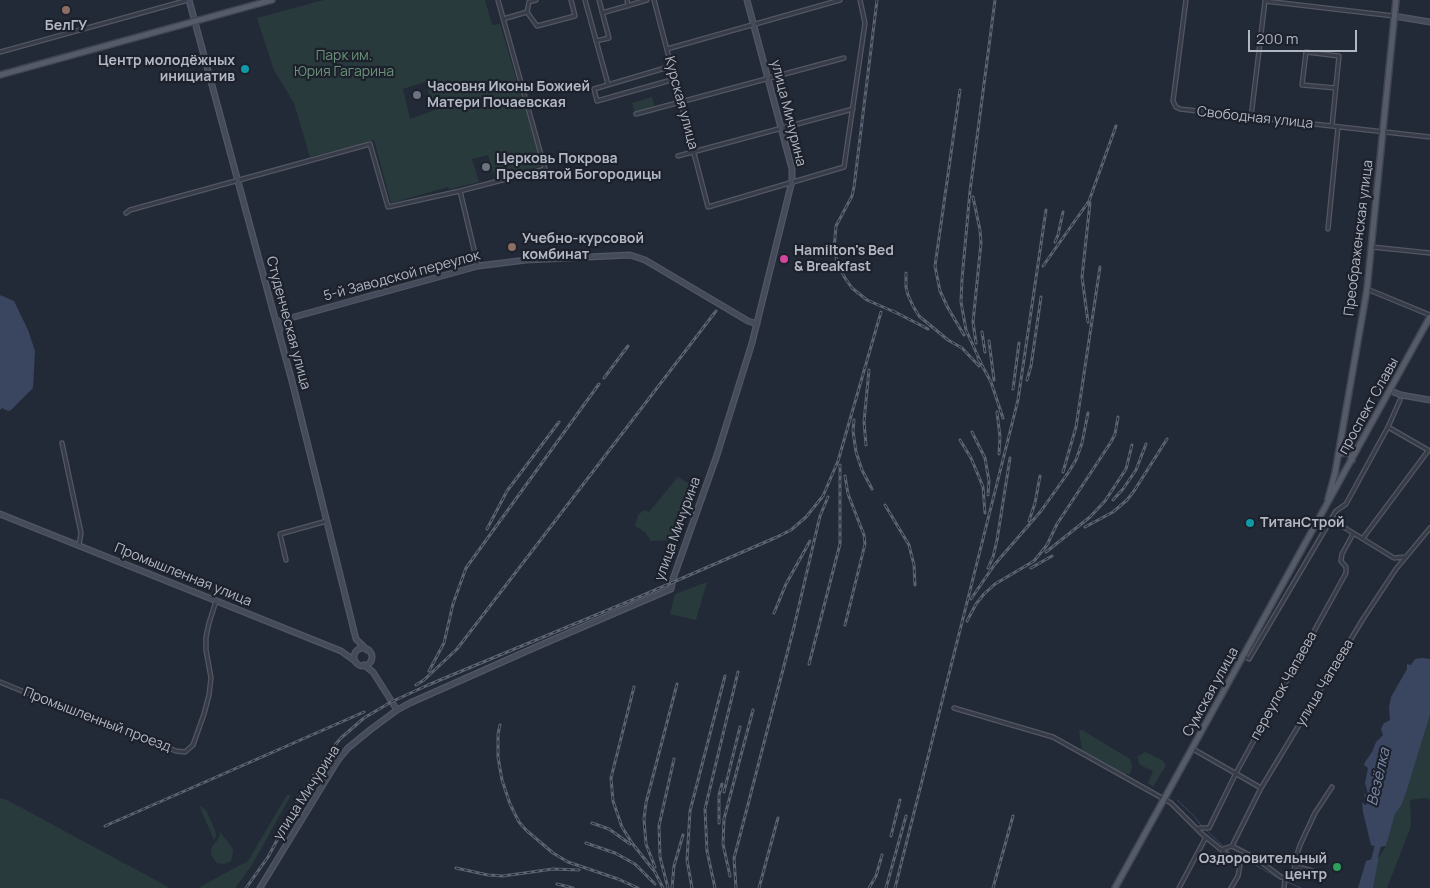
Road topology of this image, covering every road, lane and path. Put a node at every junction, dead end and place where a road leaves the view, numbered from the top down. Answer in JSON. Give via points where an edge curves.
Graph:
{"nodes":[{"id":1,"x":188,"y":0,"type":"edge"},
{"id":2,"x":272,"y":0,"type":"edge"},
{"id":3,"x":498,"y":0,"type":"edge"},
{"id":4,"x":536,"y":0,"type":"edge"},
{"id":5,"x":570,"y":0,"type":"edge"},
{"id":6,"x":585,"y":0,"type":"edge"},
{"id":7,"x":599,"y":0,"type":"edge"},
{"id":8,"x":627,"y":0,"type":"edge"},
{"id":9,"x":647,"y":0,"type":"edge"},
{"id":10,"x":654,"y":0,"type":"edge"},
{"id":11,"x":747,"y":0,"type":"edge"},
{"id":12,"x":840,"y":0,"type":"edge"},
{"id":13,"x":860,"y":0,"type":"edge"},
{"id":14,"x":1186,"y":0,"type":"edge"},
{"id":15,"x":1396,"y":0,"type":"edge"},
{"id":16,"x":1266,"y":1,"type":"edge"},
{"id":17,"x":1283,"y":2,"type":"edge"},
{"id":18,"x":628,"y":6,"type":"junction"},
{"id":19,"x":527,"y":12,"type":"junction"},
{"id":20,"x":602,"y":13,"type":"junction"},
{"id":21,"x":1394,"y":16,"type":"junction"},
{"id":22,"x":503,"y":19,"type":"junction"},
{"id":23,"x":195,"y":21,"type":"junction"},
{"id":24,"x":1430,"y":22,"type":"edge"},
{"id":25,"x":754,"y":25,"type":"junction"},
{"id":26,"x":596,"y":42,"type":"junction"},
{"id":27,"x":668,"y":49,"type":"junction"},
{"id":28,"x":0,"y":52,"type":"edge"},
{"id":29,"x":844,"y":58,"type":"dead end"},
{"id":30,"x":672,"y":66,"type":"junction"},
{"id":31,"x":0,"y":74,"type":"edge"},
{"id":32,"x":768,"y":78,"type":"junction"},
{"id":33,"x":675,"y":79,"type":"junction"},
{"id":34,"x":608,"y":84,"type":"junction"},
{"id":35,"x":1336,"y":88,"type":"junction"},
{"id":36,"x":682,"y":102,"type":"junction"},
{"id":37,"x":852,"y":109,"type":"junction"},
{"id":38,"x":636,"y":114,"type":"dead end"},
{"id":39,"x":1251,"y":117,"type":"junction"},
{"id":40,"x":1332,"y":126,"type":"junction"},
{"id":41,"x":782,"y":127,"type":"junction"},
{"id":42,"x":1338,"y":127,"type":"junction"},
{"id":43,"x":1382,"y":132,"type":"junction"},
{"id":44,"x":1430,"y":137,"type":"edge"},
{"id":45,"x":694,"y":151,"type":"junction"},
{"id":46,"x":678,"y":156,"type":"dead end"},
{"id":47,"x":238,"y":180,"type":"junction"},
{"id":48,"x":792,"y":181,"type":"junction"},
{"id":49,"x":460,"y":191,"type":"junction"},
{"id":50,"x":126,"y":213,"type":"dead end"},
{"id":51,"x":1328,"y":229,"type":"dead end"},
{"id":52,"x":1371,"y":247,"type":"junction"},
{"id":53,"x":1430,"y":253,"type":"edge"},
{"id":54,"x":478,"y":266,"type":"junction"},
{"id":55,"x":1367,"y":289,"type":"junction"},
{"id":56,"x":1430,"y":316,"type":"edge"},
{"id":57,"x":286,"y":319,"type":"junction"},
{"id":58,"x":276,"y":322,"type":"junction"},
{"id":59,"x":757,"y":324,"type":"junction"},
{"id":60,"x":279,"y":331,"type":"junction"},
{"id":61,"x":1391,"y":390,"type":"junction"},
{"id":62,"x":1400,"y":400,"type":"dead end"},
{"id":63,"x":1430,"y":400,"type":"edge"},
{"id":64,"x":1388,"y":427,"type":"junction"},
{"id":65,"x":62,"y":443,"type":"dead end"},
{"id":66,"x":1429,"y":451,"type":"edge"},
{"id":67,"x":1338,"y":456,"type":"junction"},
{"id":68,"x":1352,"y":460,"type":"junction"},
{"id":69,"x":1348,"y":468,"type":"junction"},
{"id":70,"x":1326,"y":506,"type":"junction"},
{"id":71,"x":0,"y":514,"type":"edge"},
{"id":72,"x":1332,"y":520,"type":"junction"},
{"id":73,"x":327,"y":522,"type":"junction"},
{"id":74,"x":1430,"y":528,"type":"edge"},
{"id":75,"x":1353,"y":534,"type":"junction"},
{"id":76,"x":1363,"y":538,"type":"junction"},
{"id":77,"x":79,"y":545,"type":"junction"},
{"id":78,"x":1406,"y":557,"type":"junction"},
{"id":79,"x":1394,"y":558,"type":"junction"},
{"id":80,"x":286,"y":560,"type":"dead end"},
{"id":81,"x":1396,"y":569,"type":"junction"},
{"id":82,"x":1290,"y":574,"type":"junction"},
{"id":83,"x":1297,"y":578,"type":"junction"},
{"id":84,"x":216,"y":601,"type":"junction"},
{"id":85,"x":356,"y":639,"type":"junction"},
{"id":86,"x":367,"y":650,"type":"junction"},
{"id":87,"x":355,"y":651,"type":"junction"},
{"id":88,"x":345,"y":653,"type":"junction"},
{"id":89,"x":1244,"y":656,"type":"junction"},
{"id":90,"x":356,"y":661,"type":"junction"},
{"id":91,"x":372,"y":662,"type":"junction"},
{"id":92,"x":364,"y":665,"type":"junction"},
{"id":93,"x":373,"y":672,"type":"junction"},
{"id":94,"x":0,"y":682,"type":"edge"},
{"id":95,"x":954,"y":708,"type":"dead end"},
{"id":96,"x":397,"y":710,"type":"junction"},
{"id":97,"x":1193,"y":749,"type":"junction"},
{"id":98,"x":1236,"y":773,"type":"junction"},
{"id":99,"x":1332,"y":787,"type":"dead end"},
{"id":100,"x":1261,"y":788,"type":"junction"},
{"id":101,"x":1165,"y":799,"type":"junction"},
{"id":102,"x":1197,"y":830,"type":"junction"},
{"id":103,"x":1206,"y":837,"type":"junction"},
{"id":104,"x":1232,"y":846,"type":"junction"},
{"id":105,"x":1223,"y":850,"type":"junction"},
{"id":106,"x":1294,"y":866,"type":"junction"},
{"id":107,"x":1316,"y":872,"type":"dead end"},
{"id":108,"x":1285,"y":878,"type":"junction"},
{"id":109,"x":1284,"y":886,"type":"edge"},
{"id":110,"x":260,"y":888,"type":"edge"},
{"id":111,"x":1115,"y":888,"type":"edge"},
{"id":112,"x":1179,"y":888,"type":"edge"},
{"id":113,"x":1231,"y":888,"type":"edge"}],
"edges":[{"from":1,"to":23,"type":"street","name":"Студенческая улица"},
{"from":1,"to":28,"type":"street"},
{"from":2,"to":23,"type":"main road"},
{"from":3,"to":22,"type":"street"},
{"from":4,"to":19,"type":"street","via":[[529,2]]},
{"from":5,"to":19,"type":"street","via":[[575,16],[537,26]]},
{"from":6,"to":26,"type":"street"},
{"from":7,"to":20,"type":"street"},
{"from":8,"to":18,"type":"street"},
{"from":9,"to":18,"type":"street"},
{"from":10,"to":27,"type":"street","name":"Курская улица"},
{"from":11,"to":25,"type":"street","name":"улица Мичурина"},
{"from":12,"to":25,"type":"street"},
{"from":13,"to":37,"type":"street","via":[[865,23]]},
{"from":14,"to":39,"type":"street","name":"Свободная улица","via":[[1174,105],[1180,109]]},
{"from":15,"to":21,"type":"main road","name":"Преображенская улица"},
{"from":16,"to":17,"type":"street"},
{"from":16,"to":39,"type":"street"},
{"from":17,"to":21,"type":"street"},
{"from":18,"to":20,"type":"street"},
{"from":19,"to":22,"type":"street"},
{"from":20,"to":26,"type":"street","via":[[609,38]]},
{"from":21,"to":24,"type":"street"},
{"from":21,"to":43,"type":"main road","name":"Преображенская улица"},
{"from":22,"to":49,"type":"street","via":[[545,169]]},
{"from":23,"to":31,"type":"main road"},
{"from":23,"to":47,"type":"street","name":"Студенческая улица"},
{"from":25,"to":27,"type":"street"},
{"from":25,"to":32,"type":"street","name":"улица Мичурина"},
{"from":26,"to":34,"type":"street"},
{"from":27,"to":30,"type":"street","name":"Курская улица"},
{"from":29,"to":32,"type":"street"},
{"from":30,"to":33,"type":"street","name":"Курская улица"},
{"from":30,"to":34,"type":"street"},
{"from":32,"to":36,"type":"street"},
{"from":32,"to":41,"type":"street","name":"улица Мичурина"},
{"from":33,"to":34,"type":"street","via":[[597,101],[594,89]]},
{"from":33,"to":36,"type":"street","name":"Курская улица"},
{"from":35,"to":35,"type":"street","via":[[1339,56],[1306,52],[1302,84]]},
{"from":35,"to":40,"type":"street"},
{"from":36,"to":38,"type":"street"},
{"from":36,"to":45,"type":"street","name":"Курская улица"},
{"from":37,"to":41,"type":"street"},
{"from":37,"to":48,"type":"street","via":[[844,167]]},
{"from":39,"to":40,"type":"street","name":"Свободная улица"},
{"from":40,"to":42,"type":"street","name":"Свободная улица"},
{"from":41,"to":45,"type":"street"},
{"from":41,"to":48,"type":"street","name":"улица Мичурина"},
{"from":42,"to":43,"type":"street","name":"Свободная улица"},
{"from":42,"to":51,"type":"street"},
{"from":43,"to":44,"type":"street","name":"Свободная улица"},
{"from":43,"to":52,"type":"main road","name":"Преображенская улица"},
{"from":45,"to":46,"type":"street"},
{"from":45,"to":48,"type":"street","name":"Курская улица","via":[[708,207]]},
{"from":47,"to":49,"type":"street","via":[[370,144],[388,207]]},
{"from":47,"to":50,"type":"street"},
{"from":47,"to":58,"type":"street","name":"Студенческая улица"},
{"from":48,"to":59,"type":"street","name":"улица Мичурина"},
{"from":49,"to":54,"type":"street"},
{"from":52,"to":53,"type":"street"},
{"from":52,"to":55,"type":"main road","name":"Преображенская улица"},
{"from":54,"to":57,"type":"street","name":"5-й Заводской переулок"},
{"from":54,"to":59,"type":"street","name":"5-й Заводской переулок","via":[[526,260],[630,255],[645,260]]},
{"from":55,"to":56,"type":"street"},
{"from":55,"to":67,"type":"main road","name":"Преображенская улица"},
{"from":56,"to":61,"type":"main road","name":"проспект Славы"},
{"from":57,"to":58,"type":"street","name":"5-й Заводской переулок"},
{"from":57,"to":60,"type":"street"},
{"from":58,"to":60,"type":"street","name":"Студенческая улица"},
{"from":59,"to":96,"type":"street","name":"улица Мичурина","via":[[671,589]]},
{"from":60,"to":73,"type":"street","name":"Студенческая улица"},
{"from":61,"to":63,"type":"street"},
{"from":61,"to":68,"type":"main road","name":"проспект Славы"},
{"from":62,"to":64,"type":"street"},
{"from":64,"to":66,"type":"street"},
{"from":64,"to":72,"type":"street","via":[[1346,504],[1336,511]]},
{"from":65,"to":77,"type":"street","via":[[82,533]]},
{"from":66,"to":76,"type":"street"},
{"from":67,"to":68,"type":"main road","via":[[1345,452]]},
{"from":67,"to":69,"type":"main road","via":[[1340,465]]},
{"from":67,"to":70,"type":"main road","name":"Преображенская улица"},
{"from":68,"to":69,"type":"main road","name":"проспект Славы"},
{"from":69,"to":70,"type":"main road","name":"проспект Славы"},
{"from":70,"to":82,"type":"main road","name":"Сумская улица"},
{"from":71,"to":77,"type":"street","name":"Промышленная улица"},
{"from":72,"to":75,"type":"street"},
{"from":72,"to":83,"type":"street"},
{"from":73,"to":80,"type":"street","via":[[280,534]]},
{"from":73,"to":85,"type":"street","name":"Студенческая улица"},
{"from":74,"to":78,"type":"street","name":"улица Чапаева"},
{"from":75,"to":76,"type":"street"},
{"from":75,"to":98,"type":"street","name":"переулок Чапаева","via":[[1342,554],[1346,573]]},
{"from":76,"to":79,"type":"street"},
{"from":77,"to":84,"type":"street","name":"Промышленная улица"},
{"from":78,"to":79,"type":"street"},
{"from":78,"to":81,"type":"street","name":"улица Чапаева"},
{"from":79,"to":81,"type":"street"},
{"from":81,"to":100,"type":"street","name":"улица Чапаева"},
{"from":82,"to":83,"type":"street"},
{"from":82,"to":89,"type":"main road","name":"Сумская улица"},
{"from":83,"to":89,"type":"street","via":[[1249,659]]},
{"from":84,"to":88,"type":"street","name":"Промышленная улица"},
{"from":84,"to":94,"type":"street","name":"Промышленный проезд","via":[[206,637],[211,678],[209,695],[193,745],[185,752]]},
{"from":85,"to":86,"type":"street"},
{"from":85,"to":87,"type":"street","name":"Студенческая улица"},
{"from":86,"to":87,"type":"street"},
{"from":86,"to":91,"type":"street","via":[[372,655]]},
{"from":87,"to":88,"type":"street"},
{"from":87,"to":90,"type":"street"},
{"from":88,"to":90,"type":"street","name":"Промышленная улица"},
{"from":89,"to":97,"type":"main road","name":"Сумская улица"},
{"from":90,"to":92,"type":"street"},
{"from":91,"to":92,"type":"street"},
{"from":91,"to":93,"type":"street"},
{"from":92,"to":93,"type":"street"},
{"from":93,"to":96,"type":"street"},
{"from":95,"to":101,"type":"street","via":[[1053,737]]},
{"from":96,"to":110,"type":"street","name":"улица Мичурина","via":[[338,760]]},
{"from":97,"to":98,"type":"street"},
{"from":97,"to":101,"type":"main road","name":"Сумская улица"},
{"from":98,"to":100,"type":"street"},
{"from":98,"to":102,"type":"street","name":"переулок Чапаева","via":[[1209,828]]},
{"from":99,"to":106,"type":"street","via":[[1307,829]]},
{"from":100,"to":104,"type":"street","name":"улица Чапаева"},
{"from":101,"to":102,"type":"street"},
{"from":101,"to":111,"type":"main road","name":"Сумская улица"},
{"from":102,"to":103,"type":"street"},
{"from":103,"to":105,"type":"street"},
{"from":103,"to":112,"type":"street"},
{"from":104,"to":105,"type":"street"},
{"from":104,"to":108,"type":"street"},
{"from":105,"to":113,"type":"street","via":[[1240,865]]},
{"from":106,"to":107,"type":"street"},
{"from":106,"to":108,"type":"street","via":[[1294,872]]},
{"from":108,"to":109,"type":"street"}]}
